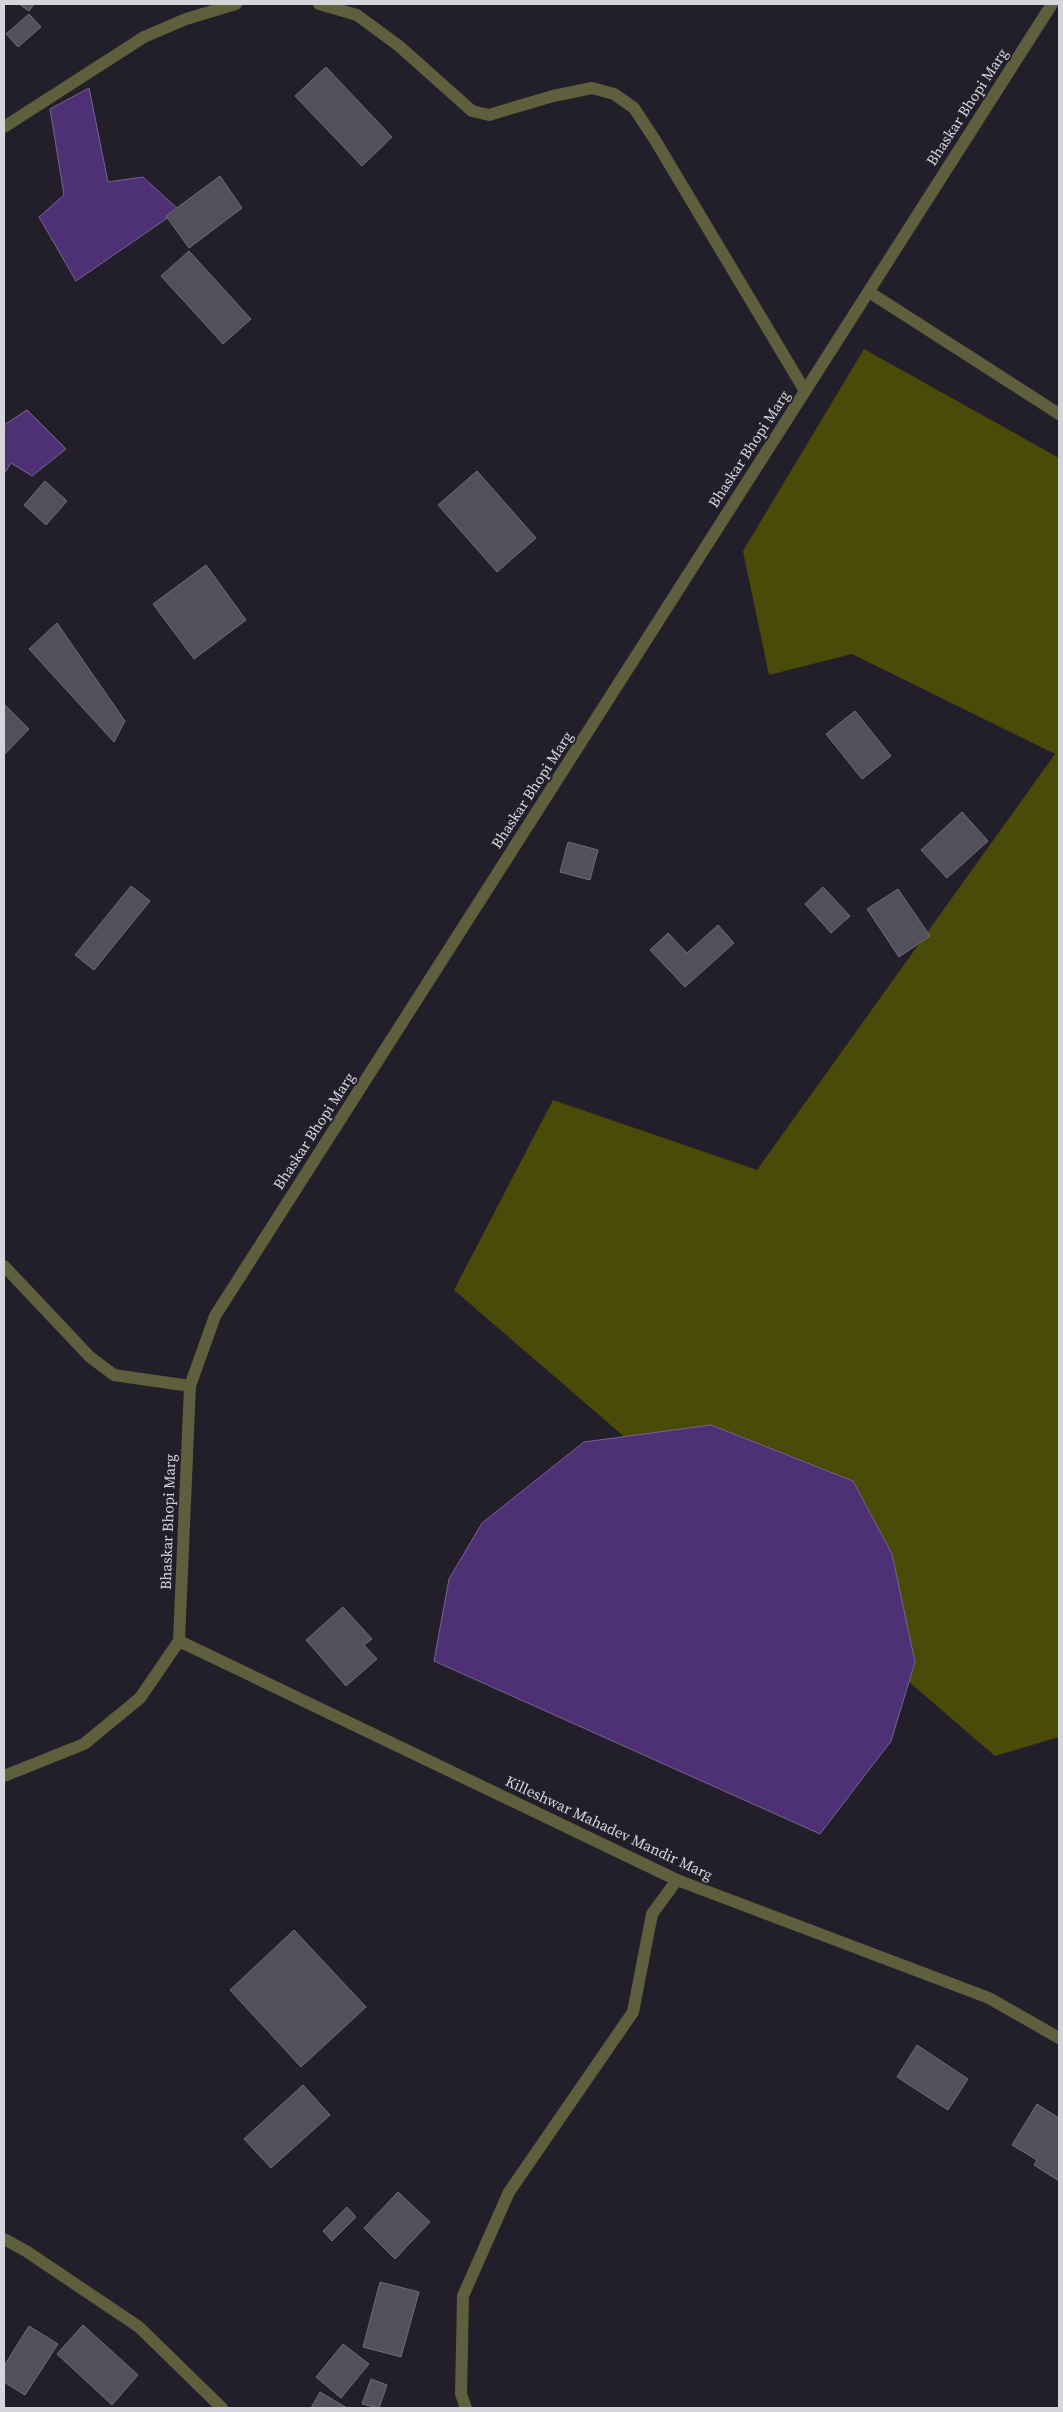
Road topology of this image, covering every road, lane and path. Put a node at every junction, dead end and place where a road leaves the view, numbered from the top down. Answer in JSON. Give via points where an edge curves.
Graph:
{"nodes":[{"id":1,"x":236,"y":4,"type":"edge"},
{"id":2,"x":318,"y":4,"type":"edge"},
{"id":3,"x":1052,"y":4,"type":"edge"},
{"id":4,"x":4,"y":127,"type":"edge"},
{"id":5,"x":869,"y":292,"type":"junction"},
{"id":6,"x":805,"y":392,"type":"junction"},
{"id":7,"x":1059,"y":414,"type":"edge"},
{"id":8,"x":4,"y":1266,"type":"edge"},
{"id":9,"x":190,"y":1386,"type":"junction"},
{"id":10,"x":179,"y":1641,"type":"junction"},
{"id":11,"x":4,"y":1776,"type":"edge"},
{"id":12,"x":677,"y":1880,"type":"junction"},
{"id":13,"x":1059,"y":2038,"type":"edge"},
{"id":14,"x":4,"y":2239,"type":"edge"},
{"id":15,"x":222,"y":2408,"type":"edge"},
{"id":16,"x":466,"y":2408,"type":"edge"}],
"edges":[{"from":1,"to":4,"type":"street","via":[[186,19],[144,37]]},
{"from":2,"to":6,"type":"street","via":[[356,15],[399,46],[472,111],[489,115],[592,88],[614,94],[634,108]]},
{"from":3,"to":5,"type":"street","name":"Bhaskar Bhopi Marg"},
{"from":5,"to":6,"type":"street","name":"Bhaskar Bhopi Marg"},
{"from":5,"to":7,"type":"street"},
{"from":6,"to":9,"type":"street","name":"Bhaskar Bhopi Marg","via":[[215,1316]]},
{"from":8,"to":9,"type":"street","via":[[90,1357],[114,1375]]},
{"from":9,"to":10,"type":"street","name":"Bhaskar Bhopi Marg"},
{"from":10,"to":11,"type":"street","via":[[140,1698],[84,1744]]},
{"from":10,"to":12,"type":"street","name":"Killeshwar Mahadev Mandir Marg"},
{"from":12,"to":13,"type":"street","name":"Killeshwar Mahadev Mandir Marg","via":[[989,1998]]},
{"from":12,"to":16,"type":"street","via":[[652,1914],[632,2012],[510,2192],[463,2296],[461,2394]]},
{"from":14,"to":15,"type":"street","via":[[26,2250],[140,2328]]}]}
